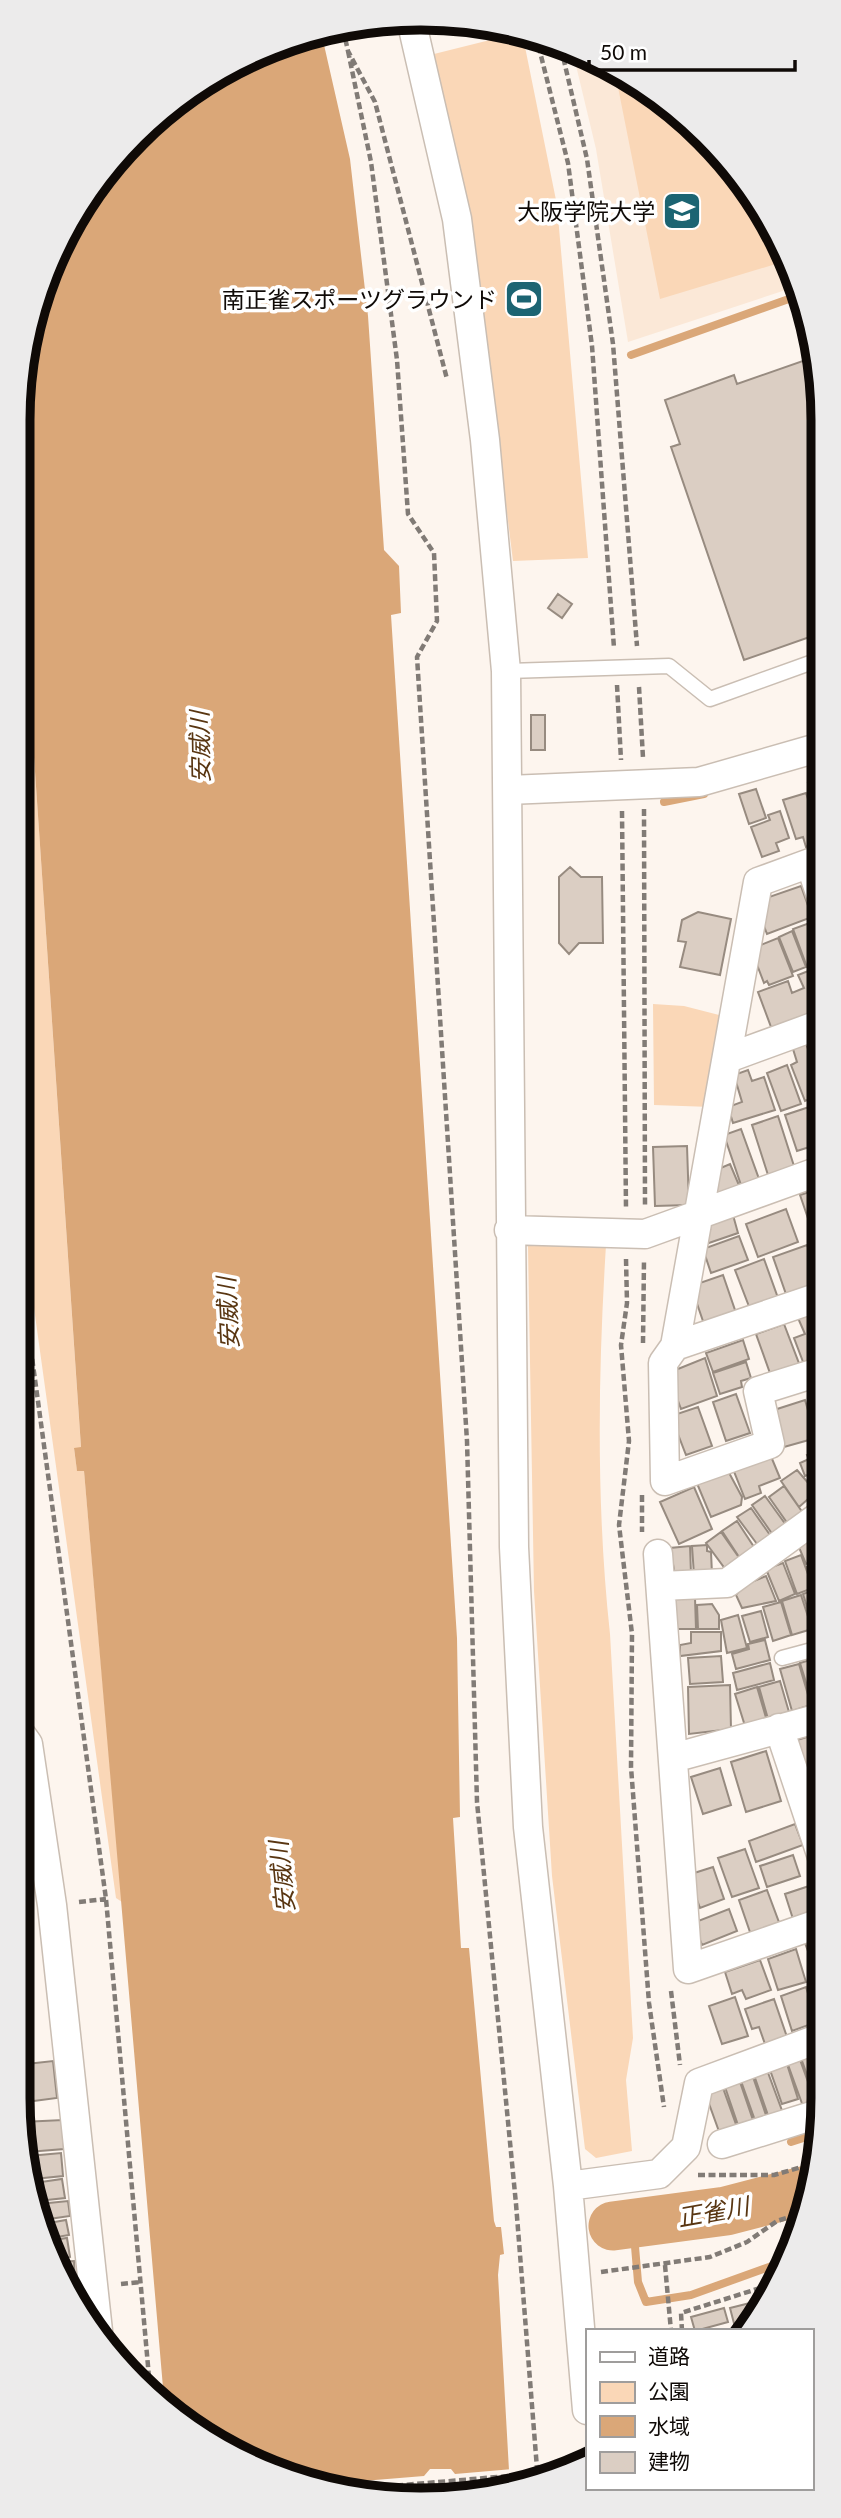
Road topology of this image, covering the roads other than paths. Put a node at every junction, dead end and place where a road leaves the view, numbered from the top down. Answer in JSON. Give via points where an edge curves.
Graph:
{"nodes":[{"id":1,"x":413,"y":30,"type":"edge"},
{"id":2,"x":811,"y":663,"type":"edge"},
{"id":3,"x":506,"y":671,"type":"junction"},
{"id":4,"x":811,"y":750,"type":"edge"},
{"id":5,"x":508,"y":790,"type":"junction"},
{"id":6,"x":811,"y":863,"type":"edge"},
{"id":7,"x":811,"y":1028,"type":"edge"},
{"id":8,"x":728,"y":1058,"type":"junction"},
{"id":9,"x":811,"y":1174,"type":"edge"},
{"id":10,"x":696,"y":1217,"type":"junction"},
{"id":11,"x":509,"y":1230,"type":"junction"},
{"id":12,"x":811,"y":1300,"type":"edge"},
{"id":13,"x":675,"y":1346,"type":"junction"},
{"id":14,"x":811,"y":1374,"type":"edge"},
{"id":15,"x":811,"y":1522,"type":"edge"},
{"id":16,"x":650,"y":1546,"type":"road end"},
{"id":17,"x":660,"y":1586,"type":"junction"},
{"id":18,"x":811,"y":1650,"type":"edge"},
{"id":19,"x":782,"y":1658,"type":"dead end"},
{"id":20,"x":811,"y":1720,"type":"edge"},
{"id":21,"x":779,"y":1728,"type":"junction"},
{"id":22,"x":673,"y":1758,"type":"junction"},
{"id":23,"x":30,"y":1778,"type":"edge"},
{"id":24,"x":811,"y":1824,"type":"edge"},
{"id":25,"x":811,"y":1927,"type":"edge"},
{"id":26,"x":811,"y":2042,"type":"edge"},
{"id":27,"x":810,"y":2116,"type":"edge"},
{"id":28,"x":722,"y":2144,"type":"dead end"},
{"id":29,"x":568,"y":2186,"type":"junction"},
{"id":30,"x":96,"y":2315,"type":"edge"},
{"id":31,"x":586,"y":2398,"type":"edge"}],
"edges":[{"from":1,"to":3,"type":"street","via":[[457,219],[485,440]]},
{"from":2,"to":3,"type":"lane","via":[[710,699],[670,666]]},
{"from":3,"to":5,"type":"street"},
{"from":4,"to":5,"type":"street","via":[[699,782]]},
{"from":5,"to":11,"type":"street"},
{"from":6,"to":8,"type":"street","via":[[758,882]]},
{"from":7,"to":8,"type":"street"},
{"from":8,"to":10,"type":"street"},
{"from":9,"to":10,"type":"street"},
{"from":10,"to":11,"type":"street","via":[[635,1234]]},
{"from":10,"to":13,"type":"street"},
{"from":11,"to":29,"type":"street","via":[[514,1547],[528,1827]]},
{"from":12,"to":13,"type":"street"},
{"from":13,"to":14,"type":"street","via":[[663,1363],[665,1481],[770,1444],[758,1391]]},
{"from":15,"to":17,"type":"street","via":[[727,1583],[723,1595]]},
{"from":16,"to":17,"type":"street"},
{"from":17,"to":22,"type":"street"},
{"from":18,"to":19,"type":"lane"},
{"from":20,"to":21,"type":"street"},
{"from":21,"to":22,"type":"street"},
{"from":21,"to":24,"type":"street"},
{"from":22,"to":25,"type":"street","via":[[688,1969]]},
{"from":23,"to":30,"type":"street","via":[[52,1905]]},
{"from":26,"to":29,"type":"street","via":[[699,2083],[686,2147],[659,2174]]},
{"from":27,"to":28,"type":"street"},
{"from":29,"to":31,"type":"street"}]}
